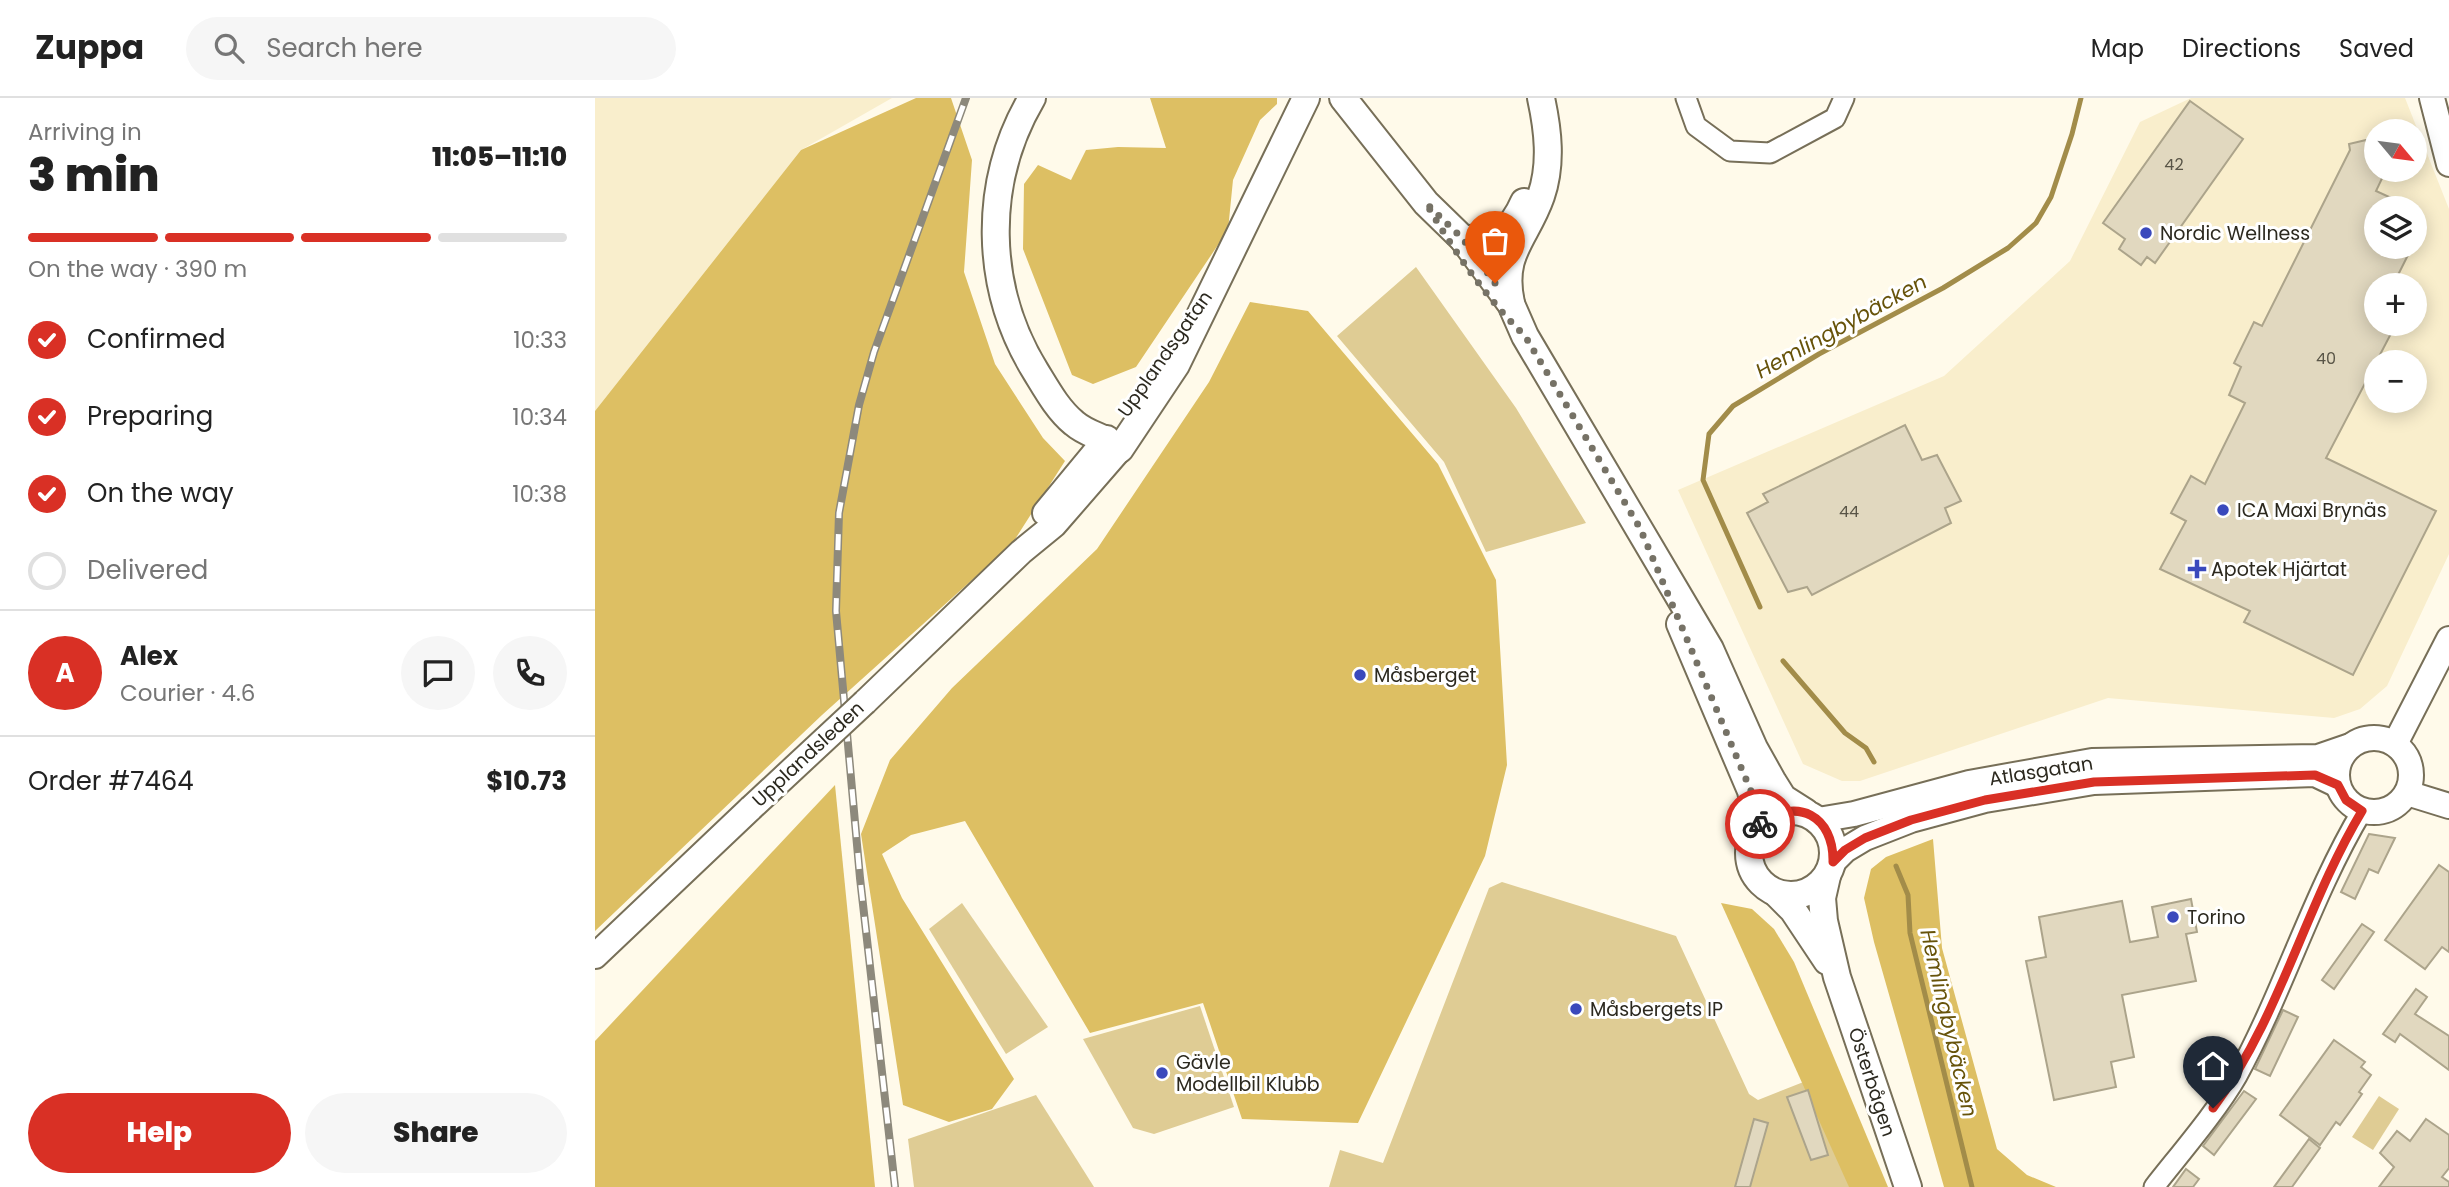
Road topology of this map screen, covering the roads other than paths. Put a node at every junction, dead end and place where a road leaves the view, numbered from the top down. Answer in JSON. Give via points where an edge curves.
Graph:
{"nodes":[{"id":1,"x":1033,"y":98,"type":"edge"},
{"id":2,"x":1049,"y":98,"type":"edge"},
{"id":3,"x":1306,"y":98,"type":"edge"},
{"id":4,"x":1343,"y":98,"type":"edge"},
{"id":5,"x":1527,"y":98,"type":"edge"},
{"id":6,"x":1541,"y":98,"type":"edge"},
{"id":7,"x":1686,"y":98,"type":"edge"},
{"id":8,"x":1845,"y":98,"type":"edge"},
{"id":9,"x":2432,"y":98,"type":"edge"},
{"id":10,"x":2449,"y":164,"type":"edge"},
{"id":11,"x":1426,"y":203,"type":"junction"},
{"id":12,"x":1463,"y":239,"type":"junction"},
{"id":13,"x":1511,"y":304,"type":"junction"},
{"id":14,"x":1525,"y":336,"type":"junction"},
{"id":15,"x":1114,"y":443,"type":"junction"},
{"id":16,"x":1640,"y":528,"type":"junction"},
{"id":17,"x":2449,"y":639,"type":"edge"},
{"id":18,"x":2395,"y":744,"type":"junction"},
{"id":19,"x":2350,"y":746,"type":"junction"},
{"id":20,"x":2338,"y":785,"type":"junction"},
{"id":21,"x":2407,"y":793,"type":"junction"},
{"id":22,"x":2449,"y":806,"type":"edge"},
{"id":23,"x":2362,"y":811,"type":"junction"},
{"id":24,"x":1812,"y":816,"type":"junction"},
{"id":25,"x":1758,"y":826,"type":"junction"},
{"id":26,"x":1830,"y":869,"type":"junction"},
{"id":27,"x":1776,"y":893,"type":"junction"},
{"id":28,"x":595,"y":956,"type":"edge"},
{"id":29,"x":1837,"y":976,"type":"junction"},
{"id":30,"x":1907,"y":1187,"type":"edge"},
{"id":31,"x":2154,"y":1187,"type":"edge"}],
"edges":[{"from":1,"to":15,"type":"main road","via":[[1016,129],[998,190],[996,246],[1001,285],[1014,332],[1057,404],[1075,424]]},
{"from":2,"to":15,"type":"main road","via":[[1016,163],[1007,221],[1011,274],[1025,323],[1057,381],[1097,418]]},
{"from":3,"to":15,"type":"main road","name":"Upplandsgatan","via":[[1224,271]]},
{"from":4,"to":11,"type":"main road"},
{"from":5,"to":12,"type":"main road","via":[[1534,130],[1531,189],[1518,217],[1504,231],[1489,239]]},
{"from":6,"to":13,"type":"main road","via":[[1548,157],[1531,223],[1508,266]]},
{"from":7,"to":8,"type":"street","via":[[1696,126],[1730,151],[1770,153],[1835,118]]},
{"from":9,"to":10,"type":"street"},
{"from":11,"to":12,"type":"main road"},
{"from":11,"to":14,"type":"main road","via":[[1500,312]]},
{"from":12,"to":13,"type":"main road"},
{"from":13,"to":14,"type":"main road"},
{"from":14,"to":16,"type":"main road"},
{"from":15,"to":28,"type":"street","name":"Upplandsleden","bridge":true,"via":[[1044,515],[1021,552]]},
{"from":16,"to":24,"type":"main road","via":[[1710,649],[1773,782],[1783,798]]},
{"from":16,"to":25,"type":"main road","via":[[1751,791]]},
{"from":17,"to":18,"type":"street"},
{"from":18,"to":19,"type":"street","via":[[2372,738]]},
{"from":18,"to":21,"type":"street","via":[[2411,766]]},
{"from":19,"to":20,"type":"street","via":[[2337,766]]},
{"from":19,"to":24,"type":"street","name":"Atlasgatan","via":[[2318,757],[2092,761],[1969,783],[1854,814]]},
{"from":20,"to":23,"type":"street","via":[[2346,800]]},
{"from":20,"to":26,"type":"street","name":"Atlasgatan","via":[[2315,775],[2094,782],[1985,800],[1865,838],[1845,850]]},
{"from":21,"to":22,"type":"street"},
{"from":21,"to":23,"type":"street","via":[[2388,810]]},
{"from":23,"to":31,"type":"street","via":[[2236,1078]]},
{"from":24,"to":25,"type":"main road","via":[[1789,810]]},
{"from":24,"to":26,"type":"main road","via":[[1828,832],[1833,846]]},
{"from":25,"to":27,"type":"main road","via":[[1749,844],[1749,864],[1755,876]]},
{"from":26,"to":27,"type":"main road","via":[[1816,887],[1802,894]]},
{"from":26,"to":29,"type":"main road","name":"Österbågen","via":[[1822,898]]},
{"from":27,"to":29,"type":"main road","name":"Österbågen","via":[[1793,910]]},
{"from":29,"to":30,"type":"main road","name":"Österbågen"}]}
